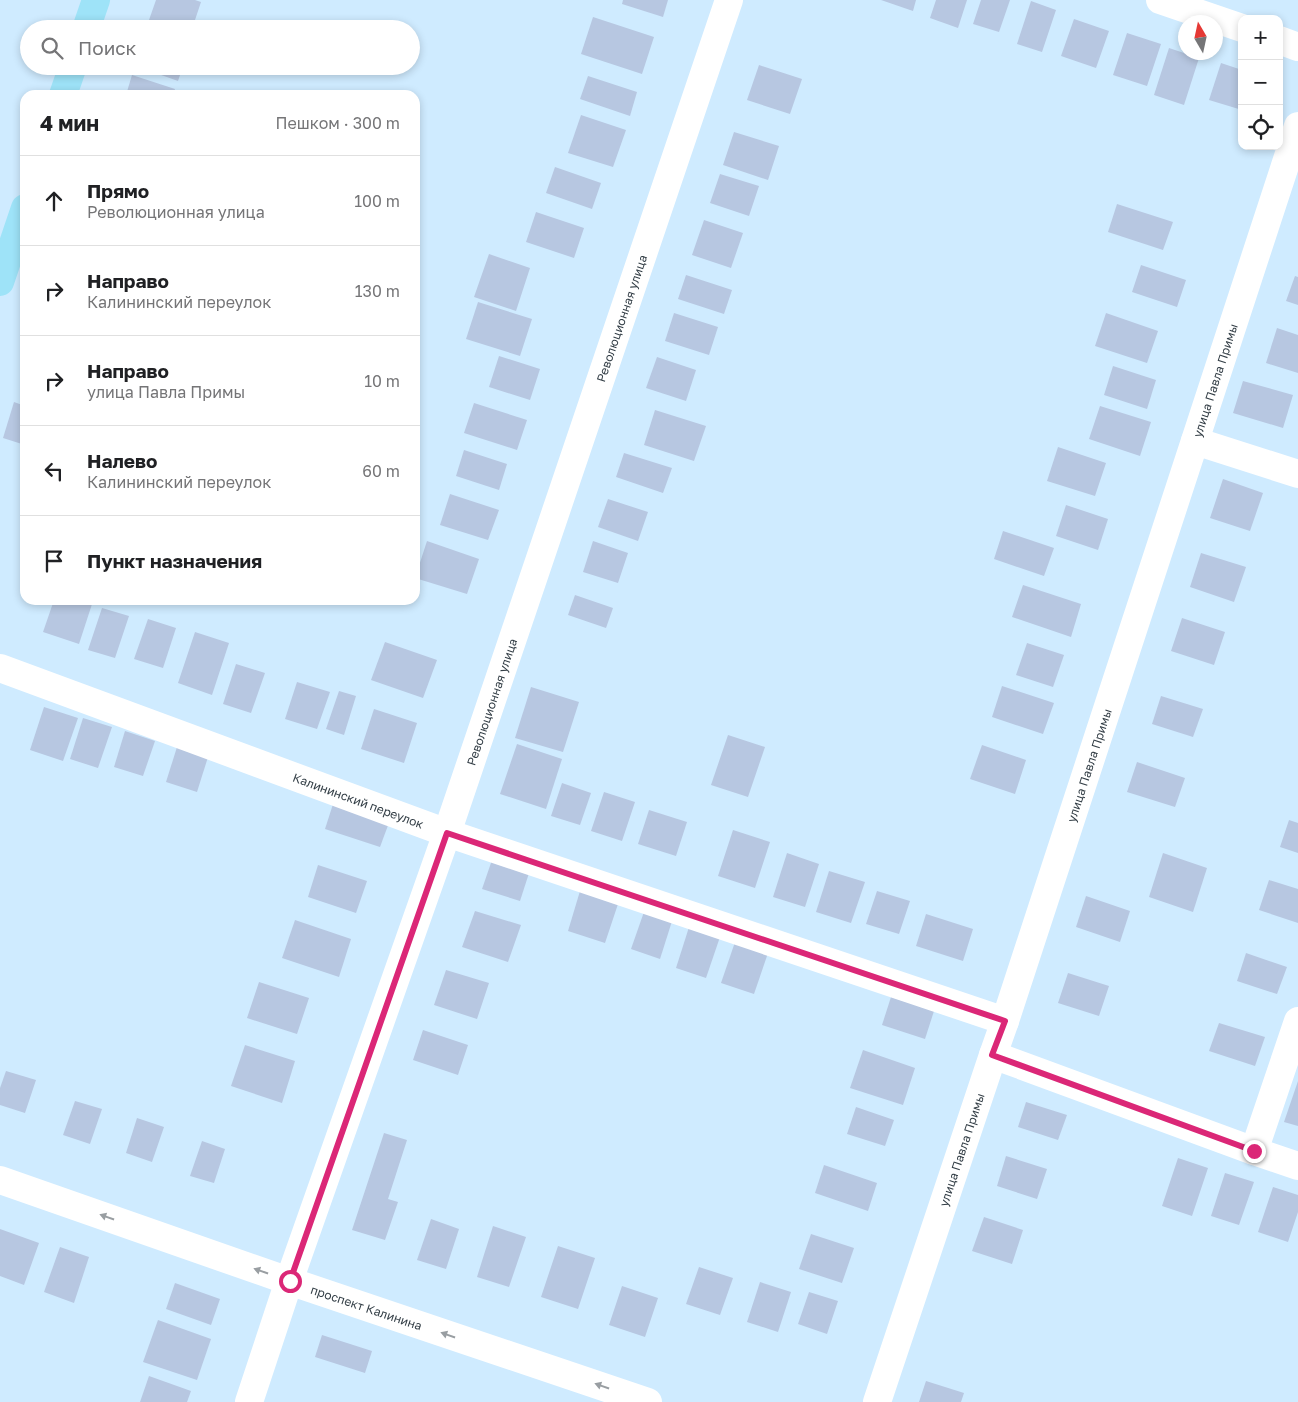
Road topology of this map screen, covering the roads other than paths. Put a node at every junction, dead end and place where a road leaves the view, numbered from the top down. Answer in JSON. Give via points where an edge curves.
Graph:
{"nodes":[{"id":1,"x":96,"y":0,"type":"edge"},
{"id":2,"x":729,"y":0,"type":"edge"},
{"id":3,"x":1160,"y":0,"type":"edge"},
{"id":4,"x":89,"y":20,"type":"edge"},
{"id":5,"x":1238,"y":27,"type":"edge"},
{"id":6,"x":1283,"y":41,"type":"edge"},
{"id":7,"x":1298,"y":46,"type":"edge"},
{"id":8,"x":70,"y":75,"type":"edge"},
{"id":9,"x":66,"y":90,"type":"edge"},
{"id":10,"x":1298,"y":126,"type":"edge"},
{"id":11,"x":20,"y":223,"type":"edge"},
{"id":12,"x":0,"y":282,"type":"edge"},
{"id":13,"x":1195,"y":441,"type":"junction"},
{"id":14,"x":1298,"y":474,"type":"edge"},
{"id":15,"x":0,"y":668,"type":"edge"},
{"id":16,"x":447,"y":833,"type":"junction"},
{"id":17,"x":1005,"y":1021,"type":"junction"},
{"id":18,"x":1298,"y":1022,"type":"edge"},
{"id":19,"x":992,"y":1055,"type":"junction"},
{"id":20,"x":1254,"y":1151,"type":"junction"},
{"id":21,"x":1298,"y":1166,"type":"edge"},
{"id":22,"x":0,"y":1180,"type":"edge"},
{"id":23,"x":290,"y":1281,"type":"junction"},
{"id":24,"x":249,"y":1402,"type":"edge"},
{"id":25,"x":648,"y":1402,"type":"edge"},
{"id":26,"x":876,"y":1402,"type":"edge"}],
"edges":[{"from":1,"to":4,"type":"main road"},
{"from":2,"to":16,"type":"street","name":"Революционная улица"},
{"from":3,"to":5,"type":"street"},
{"from":6,"to":7,"type":"street"},
{"from":8,"to":9,"type":"main road"},
{"from":10,"to":13,"type":"street","name":"улица Павла Примы"},
{"from":11,"to":12,"type":"main road"},
{"from":13,"to":14,"type":"street"},
{"from":13,"to":17,"type":"street","name":"улица Павла Примы"},
{"from":15,"to":16,"type":"street","name":"Калининский переулок"},
{"from":16,"to":17,"type":"street","name":"Калининский переулок"},
{"from":16,"to":23,"type":"street","name":"Революционная улица"},
{"from":17,"to":19,"type":"street","name":"улица Павла Примы"},
{"from":18,"to":20,"type":"street"},
{"from":19,"to":20,"type":"street"},
{"from":19,"to":26,"type":"street","name":"улица Павла Примы"},
{"from":20,"to":21,"type":"street"},
{"from":23,"to":22,"type":"street","name":"проспект Калинина","one_way":true},
{"from":23,"to":24,"type":"street","name":"Революционная улица"},
{"from":25,"to":23,"type":"street","name":"проспект Калинина","one_way":true}]}
